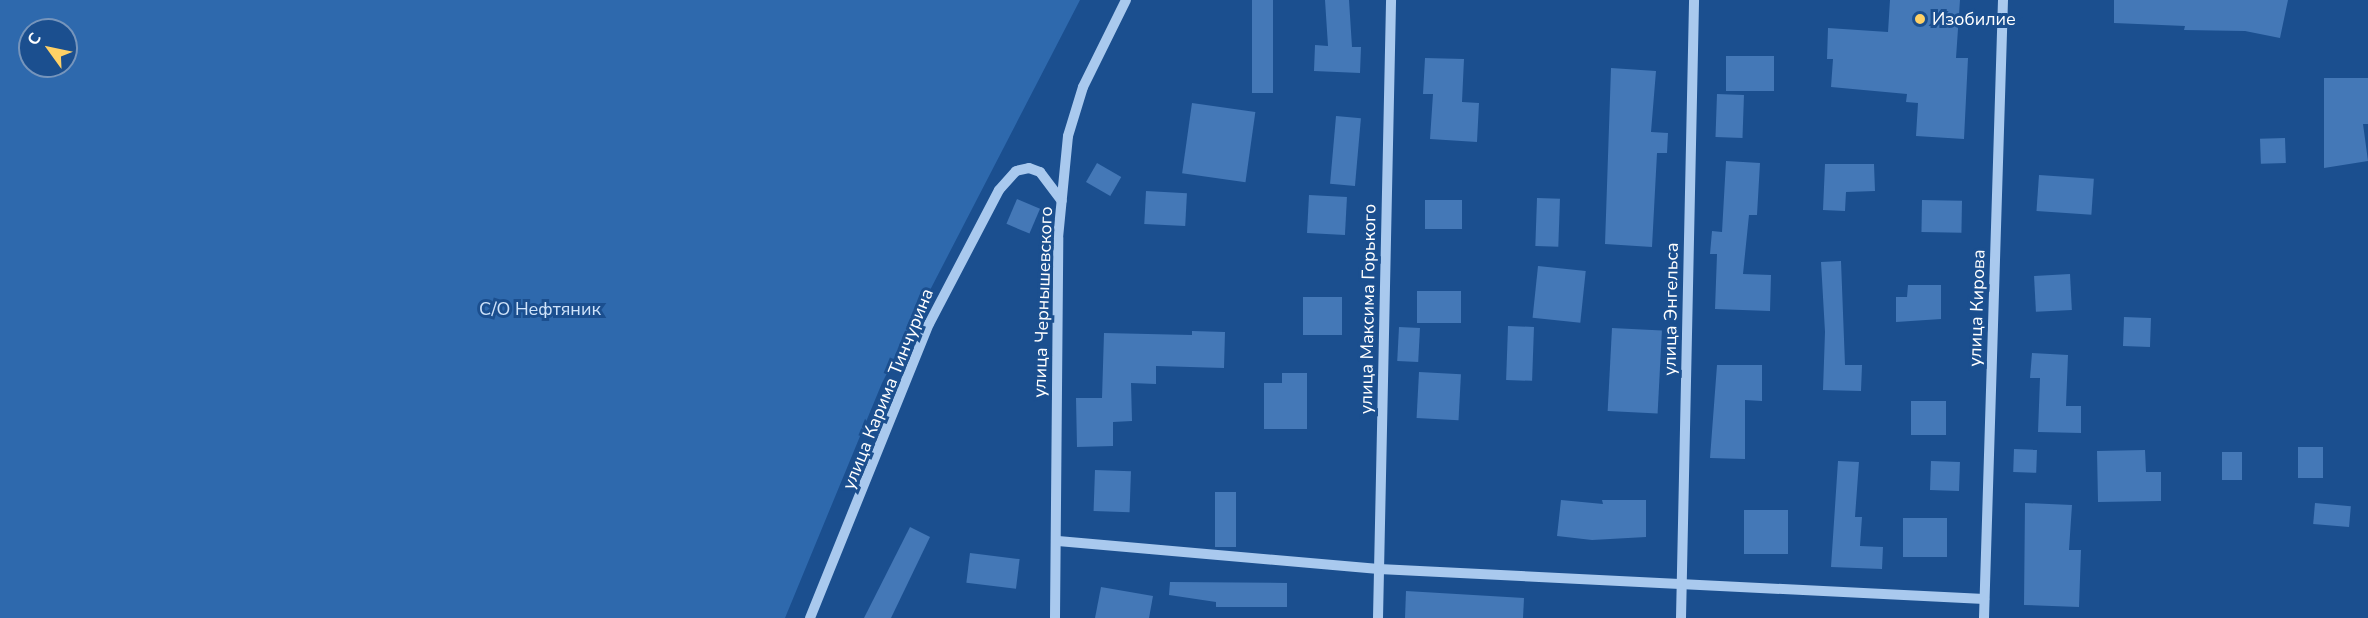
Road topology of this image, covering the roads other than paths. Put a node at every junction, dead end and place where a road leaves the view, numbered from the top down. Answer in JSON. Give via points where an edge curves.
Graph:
{"nodes":[{"id":1,"x":1126,"y":0,"type":"edge"},
{"id":2,"x":1391,"y":0,"type":"edge"},
{"id":3,"x":1694,"y":0,"type":"edge"},
{"id":4,"x":2002,"y":0,"type":"edge"},
{"id":5,"x":1062,"y":201,"type":"junction"},
{"id":6,"x":1058,"y":541,"type":"junction"},
{"id":7,"x":1379,"y":569,"type":"junction"},
{"id":8,"x":1682,"y":583,"type":"junction"},
{"id":9,"x":1984,"y":599,"type":"junction"},
{"id":10,"x":810,"y":618,"type":"edge"},
{"id":11,"x":1055,"y":618,"type":"edge"},
{"id":12,"x":1378,"y":618,"type":"edge"},
{"id":13,"x":1681,"y":618,"type":"edge"},
{"id":14,"x":1984,"y":618,"type":"edge"}],
"edges":[{"from":1,"to":5,"type":"street","name":"улица Чернышевского","via":[[1083,87],[1068,136]]},
{"from":2,"to":7,"type":"street","name":"улица Максима Горького"},
{"from":3,"to":8,"type":"street","name":"улица Энгельса"},
{"from":4,"to":9,"type":"street","name":"улица Кирова"},
{"from":5,"to":6,"type":"street","name":"улица Чернышевского","via":[[1056,345]]},
{"from":5,"to":10,"type":"street","name":"улица Карима Тинчурина","via":[[1040,172],[1029,168],[1016,171],[999,190],[929,324]]},
{"from":6,"to":7,"type":"street"},
{"from":6,"to":11,"type":"street","name":"улица Чернышевского"},
{"from":7,"to":8,"type":"street"},
{"from":7,"to":12,"type":"street","name":"улица Максима Горького"},
{"from":8,"to":9,"type":"street"},
{"from":8,"to":13,"type":"street","name":"улица Энгельса"},
{"from":9,"to":14,"type":"street","name":"улица Кирова"}]}
